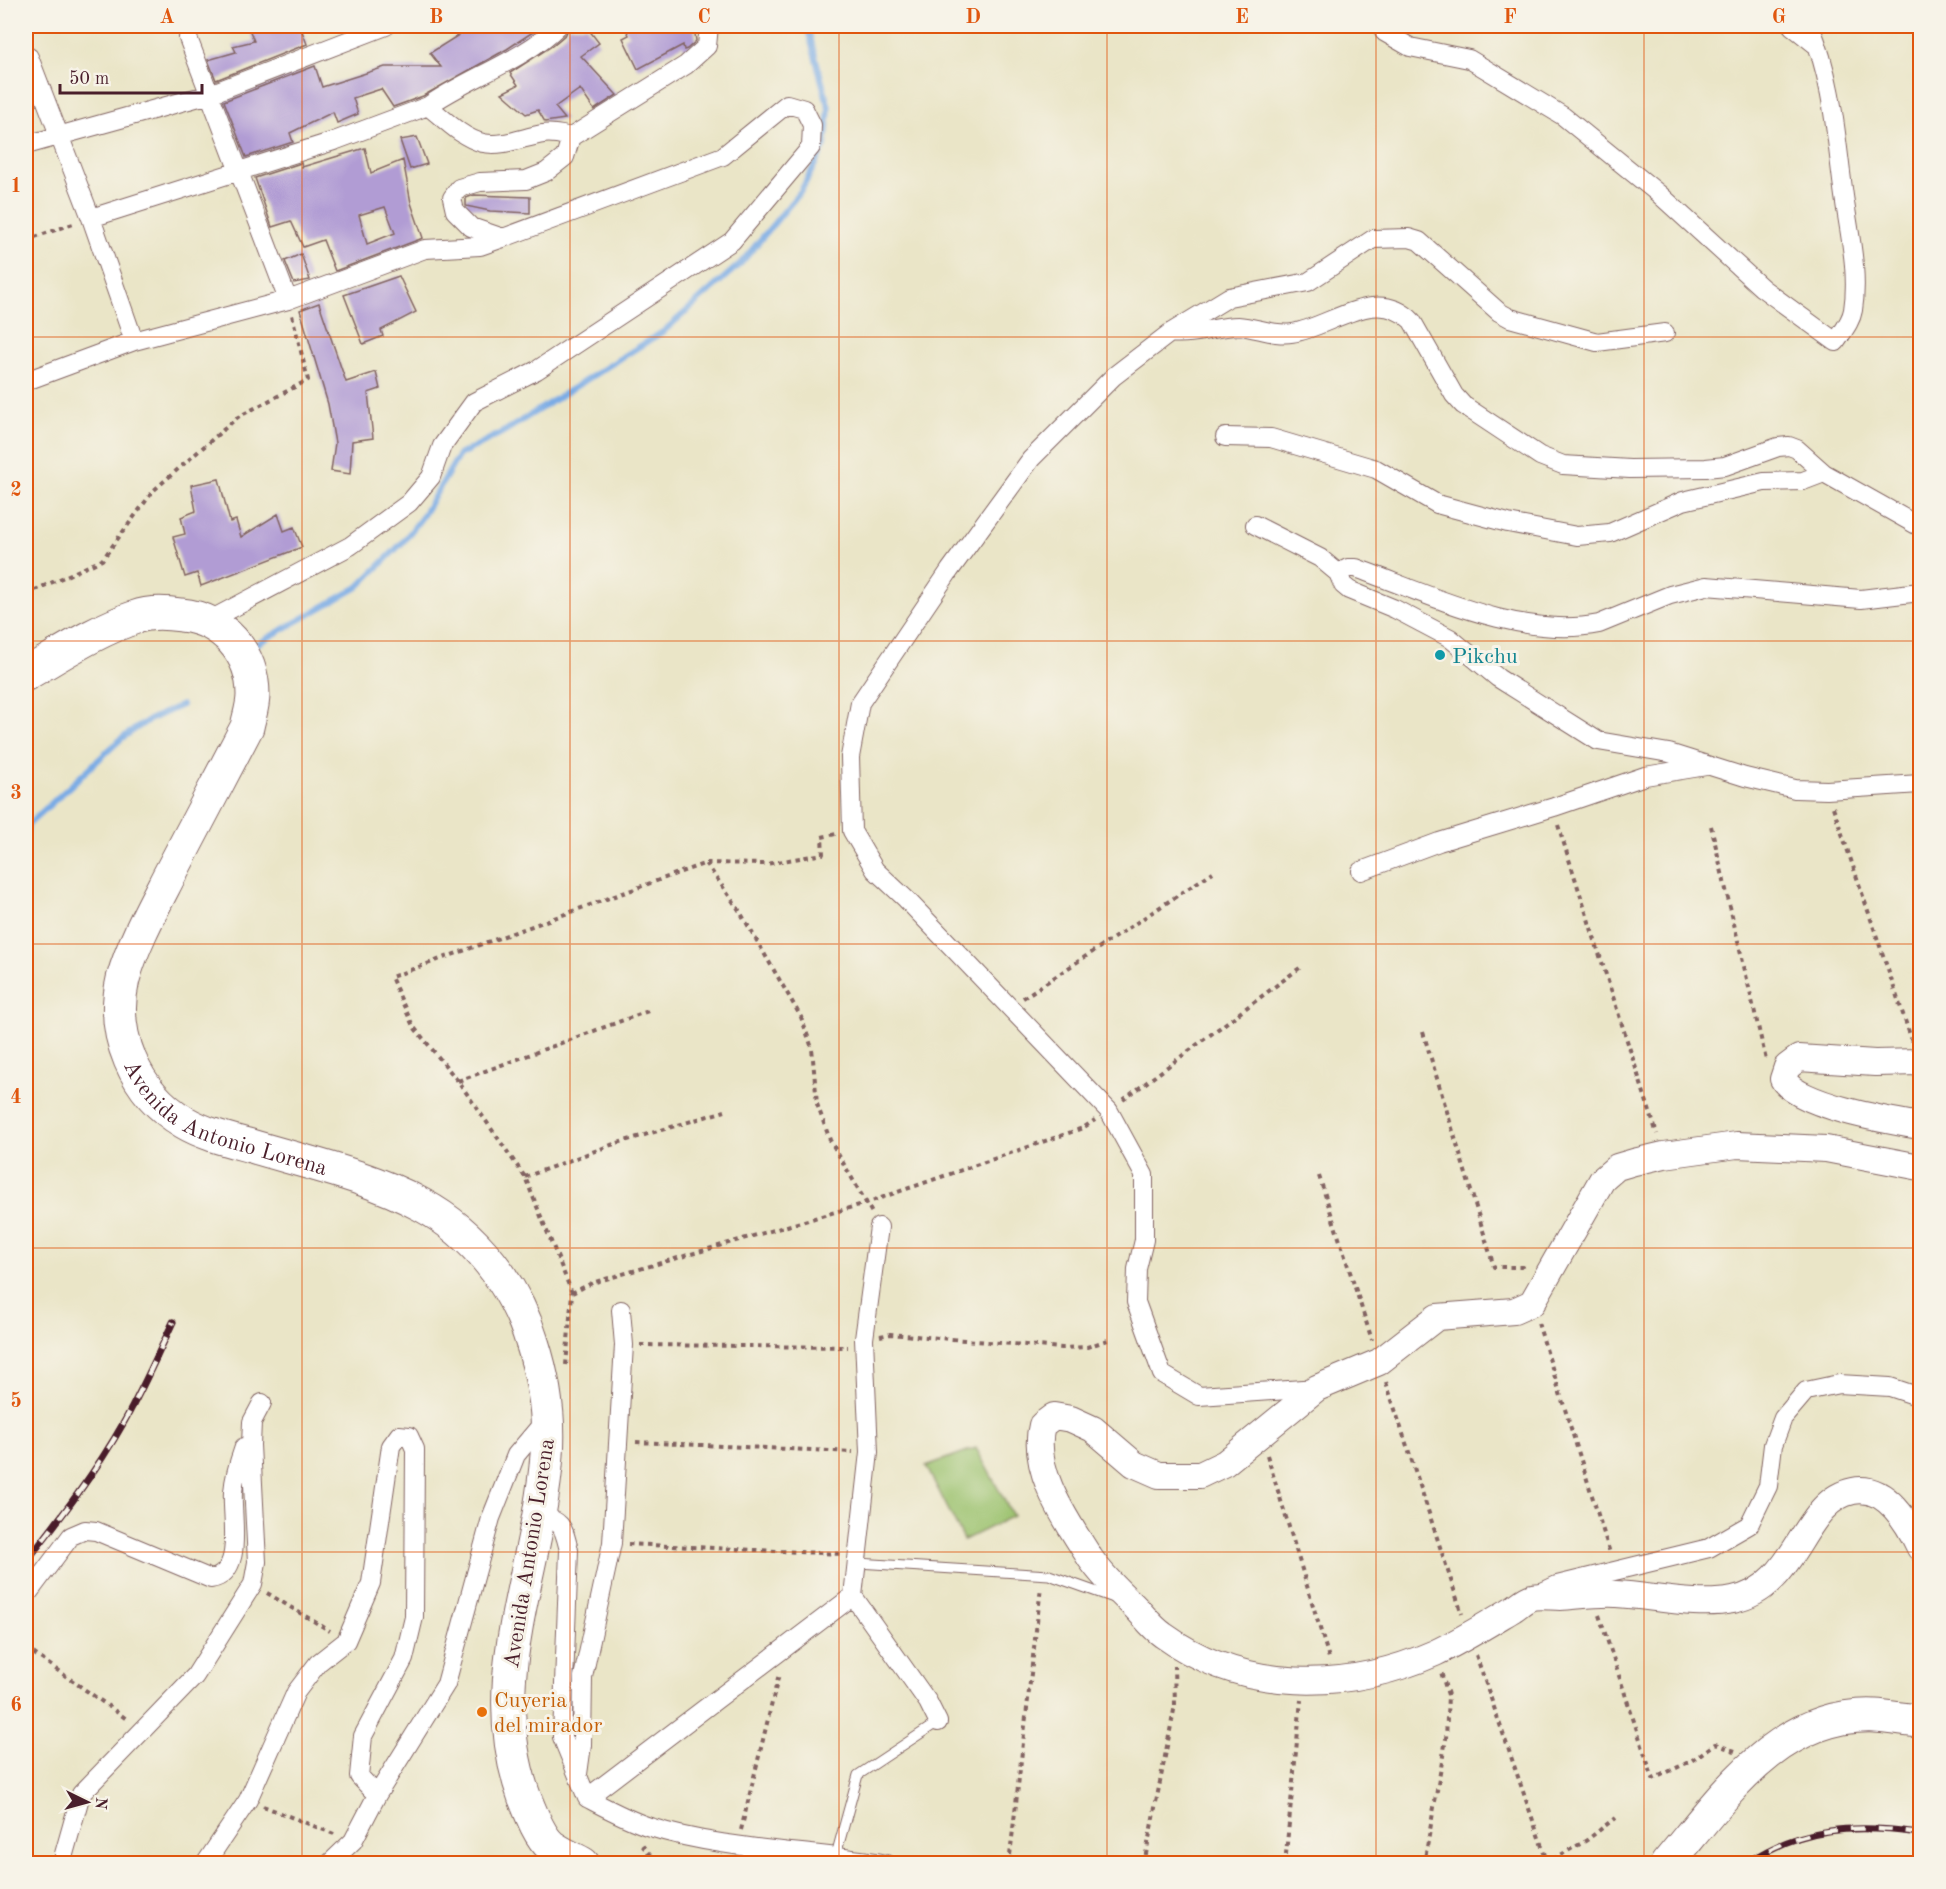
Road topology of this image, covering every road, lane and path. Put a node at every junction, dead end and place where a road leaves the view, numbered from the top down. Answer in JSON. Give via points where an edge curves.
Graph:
{"nodes":[{"id":1,"x":386,"y":26,"type":"edge"},
{"id":2,"x":558,"y":26,"type":"edge"},
{"id":3,"x":709,"y":26,"type":"edge"},
{"id":4,"x":1792,"y":26,"type":"edge"},
{"id":5,"x":1810,"y":26,"type":"edge"},
{"id":6,"x":1384,"y":32,"type":"dead end"},
{"id":7,"x":188,"y":38,"type":"dead end"},
{"id":8,"x":1819,"y":48,"type":"junction"},
{"id":9,"x":29,"y":57,"type":"dead end"},
{"id":10,"x":210,"y":94,"type":"junction"},
{"id":11,"x":428,"y":106,"type":"junction"},
{"id":12,"x":58,"y":135,"type":"junction"},
{"id":13,"x":571,"y":136,"type":"junction"},
{"id":14,"x":26,"y":145,"type":"edge"},
{"id":15,"x":238,"y":172,"type":"junction"},
{"id":16,"x":91,"y":218,"type":"junction"},
{"id":17,"x":502,"y":238,"type":"junction"},
{"id":18,"x":26,"y":240,"type":"edge"},
{"id":19,"x":288,"y":300,"type":"junction"},
{"id":20,"x":1170,"y":333,"type":"junction"},
{"id":21,"x":1665,"y":333,"type":"dead end"},
{"id":22,"x":134,"y":341,"type":"junction"},
{"id":23,"x":26,"y":381,"type":"edge"},
{"id":24,"x":1224,"y":437,"type":"dead end"},
{"id":25,"x":1824,"y":473,"type":"junction"},
{"id":26,"x":1255,"y":525,"type":"dead end"},
{"id":27,"x":1920,"y":527,"type":"edge"},
{"id":28,"x":1338,"y":573,"type":"junction"},
{"id":29,"x":1920,"y":591,"type":"edge"},
{"id":30,"x":26,"y":594,"type":"edge"},
{"id":31,"x":210,"y":620,"type":"junction"},
{"id":32,"x":26,"y":674,"type":"edge"},
{"id":33,"x":1710,"y":765,"type":"junction"},
{"id":34,"x":1920,"y":784,"type":"edge"},
{"id":35,"x":1827,"y":790,"type":"junction"},
{"id":36,"x":1554,"y":807,"type":"junction"},
{"id":37,"x":1712,"y":826,"type":"dead end"},
{"id":38,"x":852,"y":831,"type":"junction"},
{"id":39,"x":706,"y":863,"type":"junction"},
{"id":40,"x":1361,"y":871,"type":"dead end"},
{"id":41,"x":1213,"y":872,"type":"dead end"},
{"id":42,"x":1301,"y":967,"type":"dead end"},
{"id":43,"x":1010,"y":1006,"type":"junction"},
{"id":44,"x":651,"y":1010,"type":"dead end"},
{"id":45,"x":1919,"y":1062,"type":"edge"},
{"id":46,"x":1783,"y":1078,"type":"junction"},
{"id":47,"x":458,"y":1081,"type":"junction"},
{"id":48,"x":725,"y":1111,"type":"dead end"},
{"id":49,"x":1109,"y":1111,"type":"junction"},
{"id":50,"x":1920,"y":1126,"type":"edge"},
{"id":51,"x":1664,"y":1155,"type":"junction"},
{"id":52,"x":1920,"y":1167,"type":"edge"},
{"id":53,"x":1319,"y":1176,"type":"dead end"},
{"id":54,"x":525,"y":1177,"type":"junction"},
{"id":55,"x":866,"y":1203,"type":"junction"},
{"id":56,"x":879,"y":1227,"type":"joint"},
{"id":57,"x":572,"y":1293,"type":"junction"},
{"id":58,"x":621,"y":1310,"type":"dead end"},
{"id":59,"x":1379,"y":1362,"type":"junction"},
{"id":60,"x":543,"y":1381,"type":"junction"},
{"id":61,"x":1317,"y":1388,"type":"junction"},
{"id":62,"x":1920,"y":1397,"type":"edge"},
{"id":63,"x":262,"y":1403,"type":"dead end"},
{"id":64,"x":548,"y":1417,"type":"junction"},
{"id":65,"x":1261,"y":1435,"type":"junction"},
{"id":66,"x":620,"y":1441,"type":"junction"},
{"id":67,"x":251,"y":1445,"type":"junction"},
{"id":68,"x":869,"y":1452,"type":"junction"},
{"id":69,"x":538,"y":1516,"type":"junction"},
{"id":70,"x":612,"y":1543,"type":"junction"},
{"id":71,"x":1920,"y":1548,"type":"edge"},
{"id":72,"x":859,"y":1559,"type":"junction"},
{"id":73,"x":1042,"y":1575,"type":"junction"},
{"id":74,"x":1592,"y":1595,"type":"junction"},
{"id":75,"x":26,"y":1596,"type":"edge"},
{"id":76,"x":853,"y":1596,"type":"junction"},
{"id":77,"x":1530,"y":1597,"type":"junction"},
{"id":78,"x":1133,"y":1605,"type":"junction"},
{"id":79,"x":1469,"y":1634,"type":"junction"},
{"id":80,"x":1173,"y":1642,"type":"junction"},
{"id":81,"x":26,"y":1648,"type":"edge"},
{"id":82,"x":776,"y":1652,"type":"junction"},
{"id":83,"x":1435,"y":1653,"type":"junction"},
{"id":84,"x":1302,"y":1681,"type":"junction"},
{"id":85,"x":1336,"y":1682,"type":"junction"},
{"id":86,"x":938,"y":1722,"type":"joint"},
{"id":87,"x":1920,"y":1722,"type":"edge"},
{"id":88,"x":142,"y":1729,"type":"junction"},
{"id":89,"x":1757,"y":1760,"type":"junction"},
{"id":90,"x":578,"y":1776,"type":"junction"},
{"id":91,"x":377,"y":1795,"type":"junction"},
{"id":92,"x":587,"y":1798,"type":"junction"},
{"id":93,"x":248,"y":1800,"type":"junction"},
{"id":94,"x":1615,"y":1818,"type":"dead end"},
{"id":95,"x":353,"y":1841,"type":"junction"},
{"id":96,"x":737,"y":1845,"type":"junction"},
{"id":97,"x":646,"y":1847,"type":"dead end"},
{"id":98,"x":836,"y":1855,"type":"junction"},
{"id":99,"x":64,"y":1863,"type":"edge"},
{"id":100,"x":205,"y":1863,"type":"edge"},
{"id":101,"x":329,"y":1863,"type":"edge"},
{"id":102,"x":583,"y":1863,"type":"edge"},
{"id":103,"x":657,"y":1863,"type":"edge"},
{"id":104,"x":887,"y":1863,"type":"edge"},
{"id":105,"x":1009,"y":1863,"type":"edge"},
{"id":106,"x":1144,"y":1863,"type":"edge"},
{"id":107,"x":1285,"y":1863,"type":"edge"},
{"id":108,"x":1424,"y":1863,"type":"edge"},
{"id":109,"x":1547,"y":1863,"type":"edge"},
{"id":110,"x":1667,"y":1863,"type":"edge"}],
"edges":[{"from":1,"to":10,"type":"street"},
{"from":2,"to":11,"type":"street","via":[[486,75]]},
{"from":3,"to":13,"type":"street","via":[[707,46],[686,65]]},
{"from":4,"to":8,"type":"street"},
{"from":5,"to":8,"type":"street"},
{"from":6,"to":8,"type":"street","via":[[1410,47],[1469,59],[1563,116],[1659,194],[1762,288],[1836,342],[1852,316],[1854,280],[1830,91]]},
{"from":7,"to":10,"type":"street"},
{"from":9,"to":12,"type":"street"},
{"from":10,"to":12,"type":"street"},
{"from":10,"to":15,"type":"street"},
{"from":11,"to":13,"type":"street","via":[[460,132],[481,142],[517,141],[545,133]]},
{"from":11,"to":15,"type":"street"},
{"from":12,"to":14,"type":"street"},
{"from":12,"to":16,"type":"street"},
{"from":13,"to":17,"type":"street","via":[[565,158],[546,172],[526,180],[480,182],[454,193],[452,205],[471,228]]},
{"from":15,"to":16,"type":"street"},
{"from":15,"to":19,"type":"street"},
{"from":16,"to":18,"type":"path"},
{"from":16,"to":22,"type":"street"},
{"from":17,"to":19,"type":"street","via":[[480,246],[425,249]]},
{"from":17,"to":31,"type":"street","via":[[723,156],[787,105],[804,109],[812,125],[811,147],[732,241],[537,370],[474,402],[442,446],[430,477],[409,503],[350,546]]},
{"from":19,"to":22,"type":"street"},
{"from":19,"to":30,"type":"path","via":[[308,380],[238,417],[154,490],[102,560]]},
{"from":20,"to":21,"type":"street","via":[[1230,297],[1308,282],[1373,239],[1383,237],[1419,241],[1510,318],[1597,342]]},
{"from":20,"to":25,"type":"street","via":[[1192,335],[1236,326],[1294,333],[1354,310],[1390,308],[1412,321],[1454,395],[1464,405],[1554,462],[1630,469],[1706,468],[1788,446]]},
{"from":20,"to":38,"type":"street","via":[[1114,376],[1031,459],[860,703],[850,757]]},
{"from":22,"to":23,"type":"street"},
{"from":24,"to":25,"type":"street","via":[[1271,438],[1376,468],[1437,504],[1577,536],[1610,533],[1683,501],[1764,482],[1803,481]]},
{"from":25,"to":27,"type":"street"},
{"from":26,"to":28,"type":"street","via":[[1320,558]]},
{"from":28,"to":29,"type":"street","via":[[1356,568],[1526,625],[1599,624],[1670,595],[1706,586],[1861,599]]},
{"from":28,"to":33,"type":"street","via":[[1349,590],[1449,638],[1498,678],[1591,738]]},
{"from":31,"to":32,"type":"highway","via":[[168,613],[138,616],[87,639]]},
{"from":31,"to":60,"type":"highway","name":"Avenida Antonio Lorena","via":[[244,656],[252,678],[253,698],[247,727],[149,915],[123,979],[120,1022],[132,1066],[155,1100],[192,1127],[381,1186],[420,1204],[455,1227],[505,1283],[531,1338]]},
{"from":33,"to":35,"type":"street","via":[[1795,789]]},
{"from":33,"to":36,"type":"street","via":[[1645,776]]},
{"from":34,"to":35,"type":"street"},
{"from":35,"to":45,"type":"path"},
{"from":36,"to":40,"type":"street"},
{"from":36,"to":51,"type":"path"},
{"from":37,"to":46,"type":"path","via":[[1767,1060]]},
{"from":38,"to":39,"type":"path","via":[[822,837],[823,854],[766,864]]},
{"from":38,"to":43,"type":"street","via":[[875,870]]},
{"from":39,"to":47,"type":"path","via":[[391,977],[413,1026]]},
{"from":39,"to":55,"type":"path","via":[[739,910],[801,1017],[812,1048],[820,1113],[830,1140]]},
{"from":41,"to":43,"type":"path"},
{"from":42,"to":49,"type":"path"},
{"from":43,"to":49,"type":"street"},
{"from":44,"to":47,"type":"path"},
{"from":45,"to":46,"type":"street","via":[[1799,1058],[1787,1067]]},
{"from":46,"to":50,"type":"street","via":[[1788,1089],[1813,1100]]},
{"from":47,"to":54,"type":"path"},
{"from":48,"to":54,"type":"path","via":[[610,1145]]},
{"from":49,"to":55,"type":"path","via":[[1083,1128]]},
{"from":49,"to":61,"type":"street","via":[[1144,1175],[1143,1240],[1136,1302],[1162,1374],[1199,1396]]},
{"from":51,"to":52,"type":"street","via":[[1737,1145],[1826,1149]]},
{"from":51,"to":59,"type":"street","via":[[1617,1167],[1602,1180],[1532,1303],[1514,1311],[1437,1317]]},
{"from":53,"to":59,"type":"path"},
{"from":54,"to":57,"type":"path"},
{"from":55,"to":56,"type":"path"},
{"from":55,"to":57,"type":"path","via":[[592,1283]]},
{"from":56,"to":68,"type":"street","via":[[864,1339]]},
{"from":57,"to":60,"type":"path","via":[[567,1364]]},
{"from":58,"to":66,"type":"street","via":[[624,1345]]},
{"from":59,"to":61,"type":"street"},
{"from":59,"to":79,"type":"path"},
{"from":60,"to":64,"type":"highway","name":"Avenida Antonio Lorena"},
{"from":61,"to":65,"type":"street"},
{"from":62,"to":77,"type":"street","via":[[1890,1387],[1839,1384],[1806,1391],[1783,1418],[1773,1445],[1768,1486],[1749,1525],[1709,1548],[1557,1585]]},
{"from":63,"to":67,"type":"street","via":[[252,1422]]},
{"from":64,"to":69,"type":"highway","name":"Avenida Antonio Lorena","via":[[547,1457]]},
{"from":64,"to":91,"type":"street","via":[[516,1455],[490,1518],[446,1684]]},
{"from":65,"to":78,"type":"street","via":[[1225,1463],[1200,1474],[1160,1475],[1134,1464],[1093,1428],[1054,1416],[1042,1425],[1038,1439],[1045,1470],[1063,1515],[1099,1571]]},
{"from":65,"to":85,"type":"path"},
{"from":66,"to":68,"type":"path"},
{"from":66,"to":70,"type":"street"},
{"from":67,"to":75,"type":"street","via":[[244,1447],[239,1460],[233,1492],[233,1548],[229,1570],[220,1578],[211,1579],[96,1531],[85,1530],[71,1536]]},
{"from":67,"to":88,"type":"street","via":[[257,1562],[253,1584],[195,1676]]},
{"from":68,"to":72,"type":"street"},
{"from":69,"to":90,"type":"street","via":[[554,1518],[563,1528],[569,1550],[562,1737]]},
{"from":69,"to":102,"type":"highway","name":"Avenida Antonio Lorena","via":[[508,1690],[509,1744],[529,1811],[549,1845]]},
{"from":70,"to":72,"type":"path"},
{"from":70,"to":90,"type":"street","via":[[583,1677]]},
{"from":71,"to":74,"type":"street","via":[[1908,1522],[1882,1497],[1868,1490],[1855,1490],[1826,1505],[1783,1570],[1758,1591],[1733,1600],[1700,1601]]},
{"from":72,"to":73,"type":"lane"},
{"from":72,"to":76,"type":"street"},
{"from":73,"to":78,"type":"lane"},
{"from":73,"to":105,"type":"path"},
{"from":74,"to":77,"type":"street"},
{"from":74,"to":89,"type":"path","via":[[1653,1779],[1691,1761],[1715,1744]]},
{"from":76,"to":82,"type":"street"},
{"from":76,"to":86,"type":"street"},
{"from":77,"to":79,"type":"street"},
{"from":78,"to":80,"type":"street"},
{"from":79,"to":83,"type":"street"},
{"from":79,"to":109,"type":"path"},
{"from":80,"to":84,"type":"street","via":[[1209,1662],[1247,1674]]},
{"from":80,"to":106,"type":"path","via":[[1176,1705]]},
{"from":81,"to":88,"type":"path"},
{"from":82,"to":92,"type":"street"},
{"from":82,"to":96,"type":"path","via":[[779,1677]]},
{"from":83,"to":85,"type":"street"},
{"from":83,"to":108,"type":"path","via":[[1448,1695],[1446,1739]]},
{"from":84,"to":85,"type":"street"},
{"from":84,"to":107,"type":"path"},
{"from":86,"to":98,"type":"lane","via":[[858,1774]]},
{"from":87,"to":89,"type":"highway","via":[[1875,1716],[1832,1720],[1800,1733]]},
{"from":88,"to":99,"type":"street","via":[[81,1794]]},
{"from":89,"to":110,"type":"highway"},
{"from":90,"to":92,"type":"street"},
{"from":91,"to":93,"type":"street","via":[[359,1776],[363,1736],[404,1659],[414,1617],[415,1449],[409,1436],[399,1435],[391,1446],[370,1583],[346,1641],[318,1663],[296,1692]]},
{"from":91,"to":95,"type":"street"},
{"from":92,"to":96,"type":"street","via":[[651,1828]]},
{"from":93,"to":95,"type":"path"},
{"from":93,"to":100,"type":"street"},
{"from":94,"to":109,"type":"path"},
{"from":95,"to":101,"type":"street"},
{"from":96,"to":98,"type":"street"},
{"from":97,"to":103,"type":"path"},
{"from":98,"to":104,"type":"street"}]}
